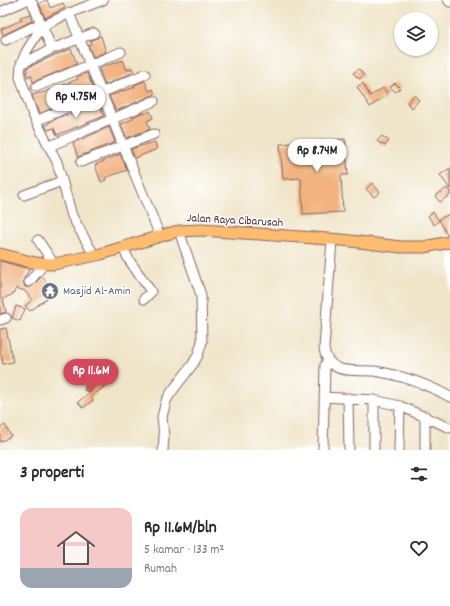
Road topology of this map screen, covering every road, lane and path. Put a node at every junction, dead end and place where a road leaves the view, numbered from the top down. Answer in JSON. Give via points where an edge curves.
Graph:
{"nodes":[{"id":1,"x":27,"y":0,"type":"edge"},
{"id":2,"x":31,"y":0,"type":"edge"},
{"id":3,"x":79,"y":0,"type":"edge"},
{"id":4,"x":103,"y":0,"type":"edge"},
{"id":5,"x":73,"y":11,"type":"junction"},
{"id":6,"x":0,"y":12,"type":"edge"},
{"id":7,"x":41,"y":25,"type":"junction"},
{"id":8,"x":94,"y":33,"type":"dead end"},
{"id":9,"x":80,"y":39,"type":"junction"},
{"id":10,"x":6,"y":40,"type":"dead end"},
{"id":11,"x":52,"y":49,"type":"junction"},
{"id":12,"x":122,"y":52,"type":"dead end"},
{"id":13,"x":21,"y":64,"type":"junction"},
{"id":14,"x":91,"y":65,"type":"junction"},
{"id":15,"x":145,"y":74,"type":"dead end"},
{"id":16,"x":36,"y":87,"type":"dead end"},
{"id":17,"x":101,"y":93,"type":"junction"},
{"id":18,"x":154,"y":101,"type":"dead end"},
{"id":19,"x":43,"y":118,"type":"dead end"},
{"id":20,"x":112,"y":119,"type":"junction"},
{"id":21,"x":154,"y":134,"type":"dead end"},
{"id":22,"x":50,"y":146,"type":"junction"},
{"id":23,"x":123,"y":146,"type":"junction"},
{"id":24,"x":80,"y":162,"type":"dead end"},
{"id":25,"x":62,"y":181,"type":"junction"},
{"id":26,"x":24,"y":195,"type":"dead end"},
{"id":27,"x":179,"y":231,"type":"junction"},
{"id":28,"x":160,"y":236,"type":"junction"},
{"id":29,"x":38,"y":240,"type":"dead end"},
{"id":30,"x":332,"y":240,"type":"junction"},
{"id":31,"x":450,"y":242,"type":"edge"},
{"id":32,"x":123,"y":248,"type":"junction"},
{"id":33,"x":0,"y":254,"type":"edge"},
{"id":34,"x":94,"y":255,"type":"junction"},
{"id":35,"x":49,"y":264,"type":"junction"},
{"id":36,"x":28,"y":282,"type":"dead end"},
{"id":37,"x":144,"y":299,"type":"dead end"},
{"id":38,"x":328,"y":361,"type":"junction"},
{"id":39,"x":324,"y":397,"type":"junction"},
{"id":40,"x":450,"y":397,"type":"edge"},
{"id":41,"x":348,"y":398,"type":"junction"},
{"id":42,"x":374,"y":400,"type":"junction"},
{"id":43,"x":400,"y":406,"type":"junction"},
{"id":44,"x":425,"y":416,"type":"junction"},
{"id":45,"x":450,"y":428,"type":"edge"},
{"id":46,"x":163,"y":450,"type":"edge"},
{"id":47,"x":323,"y":450,"type":"edge"},
{"id":48,"x":348,"y":450,"type":"edge"},
{"id":49,"x":374,"y":450,"type":"edge"},
{"id":50,"x":399,"y":450,"type":"edge"},
{"id":51,"x":424,"y":450,"type":"edge"}],
"edges":[{"from":1,"to":6,"type":"street"},
{"from":2,"to":7,"type":"street"},
{"from":3,"to":5,"type":"street"},
{"from":4,"to":5,"type":"street"},
{"from":5,"to":7,"type":"street"},
{"from":5,"to":9,"type":"street"},
{"from":7,"to":10,"type":"street"},
{"from":7,"to":11,"type":"street"},
{"from":7,"to":13,"type":"street","via":[[29,44]]},
{"from":8,"to":9,"type":"street"},
{"from":9,"to":11,"type":"street"},
{"from":9,"to":14,"type":"street"},
{"from":11,"to":13,"type":"street"},
{"from":12,"to":14,"type":"street"},
{"from":13,"to":22,"type":"street","via":[[20,77],[32,115]]},
{"from":14,"to":16,"type":"street"},
{"from":14,"to":17,"type":"street"},
{"from":15,"to":17,"type":"street"},
{"from":17,"to":19,"type":"street"},
{"from":17,"to":20,"type":"street"},
{"from":18,"to":20,"type":"street"},
{"from":20,"to":22,"type":"street"},
{"from":20,"to":23,"type":"street"},
{"from":21,"to":23,"type":"street"},
{"from":22,"to":25,"type":"street"},
{"from":23,"to":24,"type":"street"},
{"from":23,"to":28,"type":"street"},
{"from":25,"to":26,"type":"street"},
{"from":25,"to":34,"type":"street","via":[[72,216]]},
{"from":27,"to":28,"type":"main road","name":"Jalan Raya Cibarusah"},
{"from":27,"to":30,"type":"main road","name":"Jalan Raya Cibarusah","via":[[202,230]]},
{"from":27,"to":46,"type":"street","via":[[201,295],[202,342],[193,364],[166,401],[162,417]]},
{"from":28,"to":32,"type":"main road","name":"Jalan Raya Cibarusah"},
{"from":29,"to":35,"type":"street"},
{"from":30,"to":31,"type":"main road","name":"Jalan Raya Cibarusah","via":[[407,247]]},
{"from":30,"to":38,"type":"street","via":[[324,348]]},
{"from":32,"to":34,"type":"main road","name":"Jalan Raya Cibarusah"},
{"from":32,"to":37,"type":"street","via":[[151,292]]},
{"from":33,"to":35,"type":"main road","name":"Jalan Raya Cibarusah"},
{"from":34,"to":35,"type":"main road","name":"Jalan Raya Cibarusah"},
{"from":35,"to":36,"type":"street"},
{"from":38,"to":39,"type":"street","via":[[325,365]]},
{"from":38,"to":40,"type":"street","via":[[339,368],[375,371],[404,378]]},
{"from":39,"to":41,"type":"street"},
{"from":39,"to":47,"type":"street"},
{"from":41,"to":42,"type":"street"},
{"from":41,"to":48,"type":"street"},
{"from":42,"to":43,"type":"street"},
{"from":42,"to":49,"type":"street"},
{"from":43,"to":44,"type":"street"},
{"from":43,"to":50,"type":"street"},
{"from":44,"to":45,"type":"street"},
{"from":44,"to":51,"type":"street"}]}
